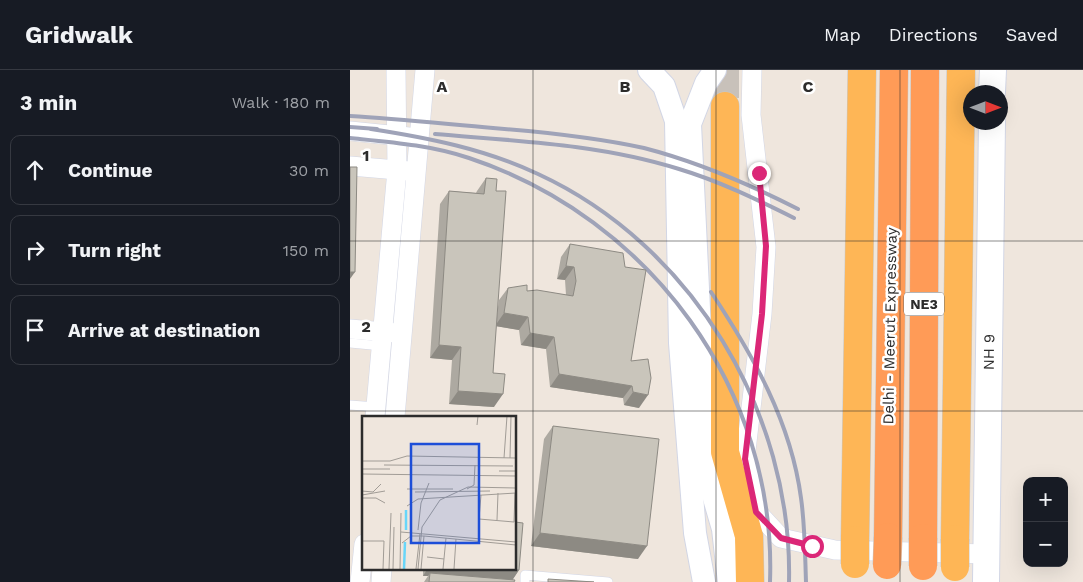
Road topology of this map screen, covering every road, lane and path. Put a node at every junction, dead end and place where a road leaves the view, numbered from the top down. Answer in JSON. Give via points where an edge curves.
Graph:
{"nodes":[{"id":1,"x":396,"y":70,"type":"edge"},
{"id":2,"x":425,"y":70,"type":"edge"},
{"id":3,"x":649,"y":70,"type":"edge"},
{"id":4,"x":715,"y":70,"type":"edge"},
{"id":5,"x":752,"y":70,"type":"edge"},
{"id":6,"x":862,"y":70,"type":"edge"},
{"id":7,"x":894,"y":70,"type":"edge"},
{"id":8,"x":926,"y":70,"type":"edge"},
{"id":9,"x":961,"y":70,"type":"edge"},
{"id":10,"x":993,"y":70,"type":"edge"},
{"id":11,"x":992,"y":85,"type":"edge"},
{"id":12,"x":724,"y":106,"type":"tunnel mouth"},
{"id":13,"x":992,"y":130,"type":"edge"},
{"id":14,"x":350,"y":132,"type":"edge"},
{"id":15,"x":398,"y":136,"type":"junction"},
{"id":16,"x":420,"y":138,"type":"junction"},
{"id":17,"x":350,"y":166,"type":"edge"},
{"id":18,"x":397,"y":170,"type":"junction"},
{"id":19,"x":418,"y":172,"type":"junction"},
{"id":20,"x":350,"y":329,"type":"edge"},
{"id":21,"x":402,"y":334,"type":"junction"},
{"id":22,"x":383,"y":339,"type":"junction"},
{"id":23,"x":350,"y":344,"type":"edge"},
{"id":24,"x":350,"y":405,"type":"edge"},
{"id":25,"x":376,"y":412,"type":"edge"},
{"id":26,"x":395,"y":416,"type":"edge"},
{"id":27,"x":986,"y":554,"type":"junction"},
{"id":28,"x":855,"y":562,"type":"edge"},
{"id":29,"x":362,"y":563,"type":"edge"},
{"id":30,"x":887,"y":573,"type":"edge"},
{"id":31,"x":923,"y":574,"type":"edge"},
{"id":32,"x":955,"y":574,"type":"edge"},
{"id":33,"x":360,"y":582,"type":"edge"},
{"id":34,"x":525,"y":582,"type":"edge"},
{"id":35,"x":608,"y":582,"type":"edge"},
{"id":36,"x":704,"y":582,"type":"edge"},
{"id":37,"x":729,"y":582,"type":"edge"},
{"id":38,"x":750,"y":582,"type":"edge"},
{"id":39,"x":986,"y":582,"type":"edge"}],
"edges":[{"from":1,"to":15,"type":"street"},
{"from":2,"to":16,"type":"street"},
{"from":3,"to":36,"type":"street","via":[[664,86],[676,122],[680,343],[695,533]]},
{"from":4,"to":37,"type":"street","via":[[690,124],[707,474],[723,529]]},
{"from":5,"to":27,"type":"street","via":[[751,114],[766,246],[762,314],[745,459],[756,512],[781,538],[812,546],[835,550]]},
{"from":6,"to":28,"type":"highway"},
{"from":7,"to":30,"type":"highway","name":"Delhi - Meerut Expressway","number":"NE3","bridge":true},
{"from":8,"to":31,"type":"highway","number":"NE3","bridge":true},
{"from":9,"to":32,"type":"highway","bridge":true},
{"from":10,"to":11,"type":"main road"},
{"from":12,"to":38,"type":"highway","via":[[725,452],[749,536]]},
{"from":13,"to":27,"type":"main road","name":"NH 9"},
{"from":14,"to":15,"type":"street"},
{"from":15,"to":16,"type":"street"},
{"from":15,"to":18,"type":"street"},
{"from":16,"to":19,"type":"street"},
{"from":17,"to":18,"type":"street"},
{"from":18,"to":19,"type":"street"},
{"from":18,"to":22,"type":"street"},
{"from":19,"to":21,"type":"street"},
{"from":20,"to":22,"type":"street"},
{"from":21,"to":22,"type":"street"},
{"from":21,"to":26,"type":"street"},
{"from":22,"to":23,"type":"lane"},
{"from":22,"to":25,"type":"street"},
{"from":24,"to":25,"type":"lane"},
{"from":27,"to":39,"type":"main road","name":"NH 9"},
{"from":29,"to":33,"type":"street"},
{"from":34,"to":35,"type":"lane","via":[[525,575]]}]}
